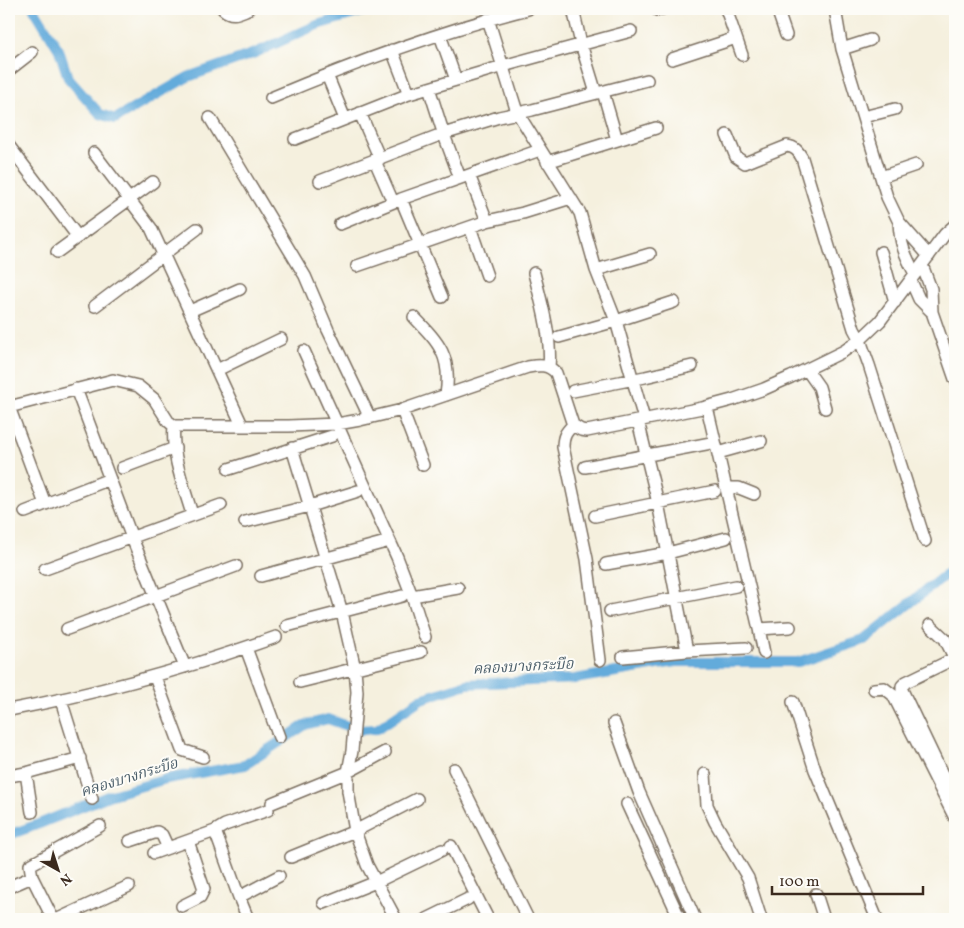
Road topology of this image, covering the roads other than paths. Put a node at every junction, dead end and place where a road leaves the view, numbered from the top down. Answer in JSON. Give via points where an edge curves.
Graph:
{"nodes":[{"id":1,"x":223,"y":9,"type":"edge"},
{"id":2,"x":248,"y":9,"type":"edge"},
{"id":3,"x":528,"y":9,"type":"edge"},
{"id":4,"x":573,"y":9,"type":"edge"},
{"id":5,"x":726,"y":9,"type":"edge"},
{"id":6,"x":777,"y":9,"type":"edge"},
{"id":7,"x":835,"y":9,"type":"edge"},
{"id":8,"x":488,"y":19,"type":"junction"},
{"id":9,"x":631,"y":31,"type":"dead end"},
{"id":10,"x":440,"y":35,"type":"junction"},
{"id":11,"x":786,"y":35,"type":"dead end"},
{"id":12,"x":736,"y":38,"type":"junction"},
{"id":13,"x":870,"y":40,"type":"dead end"},
{"id":14,"x":581,"y":44,"type":"junction"},
{"id":15,"x":842,"y":49,"type":"junction"},
{"id":16,"x":392,"y":50,"type":"junction"},
{"id":17,"x":32,"y":52,"type":"dead end"},
{"id":18,"x":742,"y":55,"type":"dead end"},
{"id":19,"x":672,"y":59,"type":"dead end"},
{"id":20,"x":11,"y":65,"type":"edge"},
{"id":21,"x":503,"y":66,"type":"junction"},
{"id":22,"x":327,"y":75,"type":"junction"},
{"id":23,"x":456,"y":80,"type":"junction"},
{"id":24,"x":647,"y":80,"type":"dead end"},
{"id":25,"x":429,"y":88,"type":"junction"},
{"id":26,"x":600,"y":93,"type":"junction"},
{"id":27,"x":409,"y":94,"type":"junction"},
{"id":28,"x":271,"y":98,"type":"dead end"},
{"id":29,"x":895,"y":109,"type":"dead end"},
{"id":30,"x":517,"y":112,"type":"junction"},
{"id":31,"x":360,"y":113,"type":"junction"},
{"id":32,"x":862,"y":117,"type":"junction"},
{"id":33,"x":210,"y":118,"type":"dead end"},
{"id":34,"x":345,"y":119,"type":"junction"},
{"id":35,"x":656,"y":128,"type":"dead end"},
{"id":36,"x":444,"y":135,"type":"junction"},
{"id":37,"x":727,"y":135,"type":"dead end"},
{"id":38,"x":296,"y":139,"type":"dead end"},
{"id":39,"x":617,"y":140,"type":"junction"},
{"id":40,"x":9,"y":146,"type":"edge"},
{"id":41,"x":540,"y":150,"type":"junction"},
{"id":42,"x":94,"y":153,"type":"dead end"},
{"id":43,"x":377,"y":160,"type":"junction"},
{"id":44,"x":547,"y":162,"type":"junction"},
{"id":45,"x":916,"y":165,"type":"dead end"},
{"id":46,"x":464,"y":176,"type":"junction"},
{"id":47,"x":881,"y":177,"type":"junction"},
{"id":48,"x":320,"y":180,"type":"dead end"},
{"id":49,"x":153,"y":182,"type":"dead end"},
{"id":50,"x":571,"y":198,"type":"junction"},
{"id":51,"x":129,"y":199,"type":"junction"},
{"id":52,"x":397,"y":200,"type":"junction"},
{"id":53,"x":487,"y":221,"type":"junction"},
{"id":54,"x":899,"y":222,"type":"junction"},
{"id":55,"x":340,"y":224,"type":"dead end"},
{"id":56,"x":955,"y":225,"type":"edge"},
{"id":57,"x":470,"y":227,"type":"junction"},
{"id":58,"x":197,"y":229,"type":"dead end"},
{"id":59,"x":78,"y":237,"type":"junction"},
{"id":60,"x":420,"y":243,"type":"junction"},
{"id":61,"x":57,"y":252,"type":"dead end"},
{"id":62,"x":882,"y":252,"type":"dead end"},
{"id":63,"x":163,"y":254,"type":"junction"},
{"id":64,"x":650,"y":254,"type":"dead end"},
{"id":65,"x":926,"y":260,"type":"junction"},
{"id":66,"x":357,"y":266,"type":"dead end"},
{"id":67,"x":596,"y":270,"type":"junction"},
{"id":68,"x":534,"y":273,"type":"dead end"},
{"id":69,"x":487,"y":276,"type":"dead end"},
{"id":70,"x":913,"y":278,"type":"junction"},
{"id":71,"x":240,"y":289,"type":"dead end"},
{"id":72,"x":442,"y":297,"type":"dead end"},
{"id":73,"x":674,"y":302,"type":"dead end"},
{"id":74,"x":895,"y":302,"type":"junction"},
{"id":75,"x":95,"y":306,"type":"dead end"},
{"id":76,"x":190,"y":311,"type":"junction"},
{"id":77,"x":932,"y":312,"type":"junction"},
{"id":78,"x":414,"y":317,"type":"dead end"},
{"id":79,"x":616,"y":321,"type":"junction"},
{"id":80,"x":559,"y":337,"type":"dead end"},
{"id":81,"x":281,"y":339,"type":"dead end"},
{"id":82,"x":860,"y":340,"type":"junction"},
{"id":83,"x":304,"y":351,"type":"dead end"},
{"id":84,"x":692,"y":366,"type":"dead end"},
{"id":85,"x":549,"y":367,"type":"junction"},
{"id":86,"x":217,"y":370,"type":"junction"},
{"id":87,"x":807,"y":370,"type":"junction"},
{"id":88,"x":955,"y":379,"type":"edge"},
{"id":89,"x":632,"y":380,"type":"junction"},
{"id":90,"x":76,"y":389,"type":"junction"},
{"id":91,"x":573,"y":391,"type":"dead end"},
{"id":92,"x":446,"y":395,"type":"junction"},
{"id":93,"x":707,"y":406,"type":"junction"},
{"id":94,"x":9,"y":407,"type":"edge"},
{"id":95,"x":826,"y":408,"type":"dead end"},
{"id":96,"x":402,"y":410,"type":"junction"},
{"id":97,"x":370,"y":418,"type":"junction"},
{"id":98,"x":641,"y":420,"type":"junction"},
{"id":99,"x":337,"y":424,"type":"junction"},
{"id":100,"x":242,"y":425,"type":"junction"},
{"id":101,"x":573,"y":425,"type":"junction"},
{"id":102,"x":174,"y":426,"type":"junction"},
{"id":103,"x":332,"y":436,"type":"dead end"},
{"id":104,"x":761,"y":441,"type":"dead end"},
{"id":105,"x":176,"y":448,"type":"junction"},
{"id":106,"x":292,"y":448,"type":"junction"},
{"id":107,"x":715,"y":448,"type":"junction"},
{"id":108,"x":647,"y":455,"type":"junction"},
{"id":109,"x":423,"y":465,"type":"dead end"},
{"id":110,"x":585,"y":467,"type":"dead end"},
{"id":111,"x":122,"y":468,"type":"dead end"},
{"id":112,"x":229,"y":469,"type":"dead end"},
{"id":113,"x":110,"y":479,"type":"junction"},
{"id":114,"x":721,"y":490,"type":"junction"},
{"id":115,"x":358,"y":491,"type":"dead end"},
{"id":116,"x":754,"y":494,"type":"dead end"},
{"id":117,"x":658,"y":503,"type":"junction"},
{"id":118,"x":45,"y":504,"type":"junction"},
{"id":119,"x":221,"y":505,"type":"dead end"},
{"id":120,"x":310,"y":506,"type":"junction"},
{"id":121,"x":25,"y":512,"type":"dead end"},
{"id":122,"x":192,"y":514,"type":"junction"},
{"id":123,"x":595,"y":516,"type":"dead end"},
{"id":124,"x":245,"y":522,"type":"dead end"},
{"id":125,"x":132,"y":538,"type":"junction"},
{"id":126,"x":726,"y":538,"type":"dead end"},
{"id":127,"x":925,"y":541,"type":"dead end"},
{"id":128,"x":386,"y":542,"type":"dead end"},
{"id":129,"x":668,"y":552,"type":"junction"},
{"id":130,"x":326,"y":560,"type":"junction"},
{"id":131,"x":606,"y":564,"type":"dead end"},
{"id":132,"x":236,"y":566,"type":"dead end"},
{"id":133,"x":45,"y":569,"type":"dead end"},
{"id":134,"x":261,"y":576,"type":"dead end"},
{"id":135,"x":736,"y":586,"type":"dead end"},
{"id":136,"x":458,"y":588,"type":"dead end"},
{"id":137,"x":407,"y":596,"type":"junction"},
{"id":138,"x":155,"y":597,"type":"junction"},
{"id":139,"x":677,"y":598,"type":"junction"},
{"id":140,"x":610,"y":611,"type":"dead end"},
{"id":141,"x":342,"y":612,"type":"junction"},
{"id":142,"x":930,"y":625,"type":"dead end"},
{"id":143,"x":287,"y":626,"type":"dead end"},
{"id":144,"x":790,"y":627,"type":"dead end"},
{"id":145,"x":67,"y":629,"type":"dead end"},
{"id":146,"x":759,"y":629,"type":"junction"},
{"id":147,"x":276,"y":637,"type":"dead end"},
{"id":148,"x":425,"y":637,"type":"dead end"},
{"id":149,"x":246,"y":648,"type":"junction"},
{"id":150,"x":746,"y":648,"type":"dead end"},
{"id":151,"x":688,"y":650,"type":"junction"},
{"id":152,"x":421,"y":652,"type":"dead end"},
{"id":153,"x":764,"y":653,"type":"dead end"},
{"id":154,"x":623,"y":657,"type":"dead end"},
{"id":155,"x":600,"y":660,"type":"dead end"},
{"id":156,"x":186,"y":667,"type":"junction"},
{"id":157,"x":355,"y":669,"type":"junction"},
{"id":158,"x":155,"y":677,"type":"junction"},
{"id":159,"x":300,"y":682,"type":"dead end"},
{"id":160,"x":874,"y":689,"type":"dead end"},
{"id":161,"x":61,"y":700,"type":"junction"},
{"id":162,"x":793,"y":702,"type":"dead end"},
{"id":163,"x":9,"y":710,"type":"edge"},
{"id":164,"x":614,"y":724,"type":"dead end"},
{"id":165,"x":279,"y":737,"type":"dead end"},
{"id":166,"x":385,"y":752,"type":"dead end"},
{"id":167,"x":202,"y":757,"type":"dead end"},
{"id":168,"x":80,"y":758,"type":"junction"},
{"id":169,"x":454,"y":769,"type":"dead end"},
{"id":170,"x":348,"y":772,"type":"junction"},
{"id":171,"x":26,"y":773,"type":"junction"},
{"id":172,"x":706,"y":774,"type":"dead end"},
{"id":173,"x":9,"y":776,"type":"edge"},
{"id":174,"x":92,"y":799,"type":"dead end"},
{"id":175,"x":417,"y":799,"type":"dead end"},
{"id":176,"x":955,"y":801,"type":"edge"},
{"id":177,"x":627,"y":804,"type":"dead end"},
{"id":178,"x":32,"y":812,"type":"dead end"},
{"id":179,"x":955,"y":818,"type":"edge"},
{"id":180,"x":100,"y":826,"type":"dead end"},
{"id":181,"x":215,"y":831,"type":"junction"},
{"id":182,"x":355,"y":831,"type":"junction"},
{"id":183,"x":130,"y":840,"type":"dead end"},
{"id":184,"x":188,"y":841,"type":"junction"},
{"id":185,"x":168,"y":848,"type":"junction"},
{"id":186,"x":154,"y":853,"type":"dead end"},
{"id":187,"x":291,"y":857,"type":"dead end"},
{"id":188,"x":279,"y":876,"type":"dead end"},
{"id":189,"x":32,"y":877,"type":"junction"},
{"id":190,"x":376,"y":882,"type":"junction"},
{"id":191,"x":129,"y":886,"type":"dead end"},
{"id":192,"x":9,"y":887,"type":"edge"},
{"id":193,"x":816,"y":894,"type":"dead end"},
{"id":194,"x":238,"y":897,"type":"junction"},
{"id":195,"x":468,"y":899,"type":"dead end"},
{"id":196,"x":324,"y":903,"type":"dead end"},
{"id":197,"x":182,"y":906,"type":"dead end"},
{"id":198,"x":53,"y":919,"type":"edge"},
{"id":199,"x":58,"y":919,"type":"edge"},
{"id":200,"x":248,"y":919,"type":"edge"},
{"id":201,"x":396,"y":919,"type":"edge"},
{"id":202,"x":428,"y":919,"type":"edge"},
{"id":203,"x":488,"y":919,"type":"edge"},
{"id":204,"x":528,"y":919,"type":"edge"},
{"id":205,"x":680,"y":919,"type":"edge"},
{"id":206,"x":695,"y":919,"type":"edge"},
{"id":207,"x":762,"y":919,"type":"edge"},
{"id":208,"x":824,"y":919,"type":"edge"},
{"id":209,"x":877,"y":919,"type":"edge"}],
"edges":[{"from":1,"to":2,"type":"street","via":[[233,15]]},
{"from":3,"to":8,"type":"street"},
{"from":4,"to":14,"type":"street"},
{"from":5,"to":12,"type":"street"},
{"from":6,"to":11,"type":"street"},
{"from":7,"to":15,"type":"street"},
{"from":8,"to":10,"type":"street"},
{"from":8,"to":21,"type":"street"},
{"from":9,"to":14,"type":"street"},
{"from":10,"to":16,"type":"street"},
{"from":10,"to":23,"type":"street"},
{"from":12,"to":18,"type":"street"},
{"from":12,"to":19,"type":"street"},
{"from":13,"to":15,"type":"street"},
{"from":14,"to":21,"type":"street"},
{"from":14,"to":26,"type":"street"},
{"from":15,"to":32,"type":"street"},
{"from":16,"to":22,"type":"street"},
{"from":16,"to":27,"type":"street"},
{"from":17,"to":20,"type":"street"},
{"from":21,"to":23,"type":"street"},
{"from":21,"to":30,"type":"street"},
{"from":22,"to":28,"type":"street"},
{"from":22,"to":34,"type":"street"},
{"from":23,"to":25,"type":"street"},
{"from":24,"to":26,"type":"street"},
{"from":25,"to":27,"type":"street"},
{"from":25,"to":36,"type":"street"},
{"from":26,"to":30,"type":"street"},
{"from":26,"to":39,"type":"street"},
{"from":27,"to":31,"type":"street"},
{"from":29,"to":32,"type":"street"},
{"from":30,"to":36,"type":"street"},
{"from":30,"to":41,"type":"street"},
{"from":31,"to":34,"type":"street"},
{"from":31,"to":43,"type":"street"},
{"from":32,"to":47,"type":"street"},
{"from":33,"to":97,"type":"street","via":[[305,276]]},
{"from":34,"to":38,"type":"street"},
{"from":35,"to":39,"type":"street"},
{"from":36,"to":43,"type":"street"},
{"from":36,"to":46,"type":"street"},
{"from":37,"to":82,"type":"street","via":[[736,157],[745,163],[787,146],[798,150]]},
{"from":39,"to":44,"type":"street"},
{"from":40,"to":59,"type":"street"},
{"from":41,"to":44,"type":"street"},
{"from":41,"to":46,"type":"street"},
{"from":42,"to":51,"type":"street"},
{"from":43,"to":48,"type":"street"},
{"from":43,"to":52,"type":"street"},
{"from":44,"to":50,"type":"street"},
{"from":45,"to":47,"type":"street"},
{"from":46,"to":52,"type":"street"},
{"from":46,"to":53,"type":"street"},
{"from":47,"to":54,"type":"street"},
{"from":49,"to":51,"type":"street"},
{"from":50,"to":53,"type":"street"},
{"from":50,"to":67,"type":"street","via":[[580,213]]},
{"from":51,"to":59,"type":"street"},
{"from":51,"to":63,"type":"street","via":[[151,228]]},
{"from":52,"to":55,"type":"street"},
{"from":52,"to":60,"type":"street"},
{"from":53,"to":57,"type":"street"},
{"from":54,"to":65,"type":"street"},
{"from":54,"to":70,"type":"street","via":[[900,241]]},
{"from":56,"to":65,"type":"street"},
{"from":57,"to":60,"type":"street"},
{"from":57,"to":69,"type":"street"},
{"from":58,"to":63,"type":"street"},
{"from":59,"to":61,"type":"street"},
{"from":60,"to":66,"type":"street"},
{"from":60,"to":72,"type":"street"},
{"from":62,"to":74,"type":"street"},
{"from":63,"to":75,"type":"street"},
{"from":63,"to":76,"type":"street"},
{"from":64,"to":67,"type":"street"},
{"from":65,"to":70,"type":"street"},
{"from":65,"to":77,"type":"street"},
{"from":67,"to":79,"type":"street"},
{"from":68,"to":85,"type":"street","via":[[548,336]]},
{"from":70,"to":74,"type":"street"},
{"from":70,"to":77,"type":"street","via":[[919,299]]},
{"from":71,"to":76,"type":"street"},
{"from":73,"to":79,"type":"street"},
{"from":74,"to":82,"type":"street"},
{"from":76,"to":86,"type":"street"},
{"from":77,"to":88,"type":"street"},
{"from":78,"to":92,"type":"street","via":[[435,339],[443,356],[448,372]]},
{"from":79,"to":80,"type":"street"},
{"from":79,"to":89,"type":"street"},
{"from":81,"to":86,"type":"street"},
{"from":82,"to":87,"type":"street"},
{"from":82,"to":127,"type":"street"},
{"from":83,"to":99,"type":"street"},
{"from":84,"to":89,"type":"street"},
{"from":85,"to":92,"type":"street","via":[[528,367]]},
{"from":85,"to":101,"type":"street","via":[[556,373]]},
{"from":86,"to":100,"type":"street"},
{"from":87,"to":93,"type":"street","via":[[764,389]]},
{"from":87,"to":95,"type":"street","via":[[819,387]]},
{"from":89,"to":91,"type":"street"},
{"from":89,"to":98,"type":"street"},
{"from":90,"to":94,"type":"street"},
{"from":90,"to":102,"type":"street","via":[[113,380],[138,386],[154,399]]},
{"from":90,"to":113,"type":"street"},
{"from":92,"to":96,"type":"street"},
{"from":93,"to":98,"type":"street"},
{"from":93,"to":107,"type":"street"},
{"from":94,"to":118,"type":"street"},
{"from":96,"to":97,"type":"street"},
{"from":96,"to":109,"type":"street"},
{"from":97,"to":99,"type":"street"},
{"from":98,"to":101,"type":"street","via":[[586,431]]},
{"from":98,"to":108,"type":"street"},
{"from":99,"to":100,"type":"street"},
{"from":99,"to":137,"type":"street","via":[[378,512]]},
{"from":100,"to":102,"type":"street"},
{"from":101,"to":155,"type":"street","via":[[563,438],[563,447],[587,559]]},
{"from":102,"to":105,"type":"street"},
{"from":103,"to":106,"type":"street"},
{"from":104,"to":107,"type":"street"},
{"from":105,"to":111,"type":"street"},
{"from":105,"to":122,"type":"street","via":[[179,471]]},
{"from":106,"to":112,"type":"street"},
{"from":106,"to":120,"type":"street"},
{"from":107,"to":108,"type":"street"},
{"from":107,"to":114,"type":"street"},
{"from":108,"to":110,"type":"street"},
{"from":108,"to":117,"type":"street"},
{"from":113,"to":118,"type":"street"},
{"from":113,"to":125,"type":"street"},
{"from":114,"to":116,"type":"street","via":[[739,488]]},
{"from":114,"to":117,"type":"street"},
{"from":114,"to":146,"type":"street"},
{"from":115,"to":120,"type":"street"},
{"from":117,"to":123,"type":"street"},
{"from":117,"to":129,"type":"street"},
{"from":118,"to":121,"type":"street"},
{"from":119,"to":122,"type":"street"},
{"from":120,"to":124,"type":"street"},
{"from":120,"to":130,"type":"street"},
{"from":122,"to":125,"type":"street"},
{"from":125,"to":133,"type":"street"},
{"from":125,"to":138,"type":"street"},
{"from":126,"to":129,"type":"street"},
{"from":128,"to":130,"type":"street"},
{"from":129,"to":131,"type":"street"},
{"from":129,"to":139,"type":"street"},
{"from":130,"to":134,"type":"street"},
{"from":130,"to":141,"type":"street"},
{"from":132,"to":138,"type":"street"},
{"from":135,"to":139,"type":"street"},
{"from":136,"to":137,"type":"street"},
{"from":137,"to":141,"type":"street"},
{"from":137,"to":148,"type":"street"},
{"from":138,"to":145,"type":"street"},
{"from":138,"to":156,"type":"street"},
{"from":139,"to":140,"type":"street"},
{"from":139,"to":151,"type":"street"},
{"from":141,"to":143,"type":"street"},
{"from":141,"to":157,"type":"street"},
{"from":142,"to":176,"type":"street","via":[[945,640],[953,655],[945,663],[906,682],[902,690]]},
{"from":144,"to":146,"type":"street"},
{"from":146,"to":153,"type":"street"},
{"from":147,"to":149,"type":"street"},
{"from":149,"to":156,"type":"street"},
{"from":149,"to":165,"type":"street"},
{"from":150,"to":151,"type":"street"},
{"from":151,"to":154,"type":"street"},
{"from":152,"to":157,"type":"street"},
{"from":156,"to":158,"type":"street"},
{"from":157,"to":159,"type":"street"},
{"from":157,"to":170,"type":"street","via":[[356,705]]},
{"from":158,"to":161,"type":"street"},
{"from":158,"to":167,"type":"street","via":[[182,750]]},
{"from":160,"to":179,"type":"street","via":[[884,688],[893,695]]},
{"from":161,"to":163,"type":"street"},
{"from":161,"to":168,"type":"street"},
{"from":162,"to":209,"type":"street","via":[[815,770]]},
{"from":164,"to":206,"type":"street","via":[[639,792]]},
{"from":166,"to":170,"type":"street"},
{"from":168,"to":171,"type":"street"},
{"from":168,"to":174,"type":"street"},
{"from":169,"to":204,"type":"street"},
{"from":170,"to":181,"type":"street"},
{"from":170,"to":182,"type":"street"},
{"from":171,"to":173,"type":"street"},
{"from":171,"to":178,"type":"street"},
{"from":172,"to":207,"type":"street","via":[[707,805],[748,878]]},
{"from":175,"to":182,"type":"street"},
{"from":177,"to":205,"type":"street"},
{"from":180,"to":189,"type":"street","via":[[30,865]]},
{"from":181,"to":184,"type":"street"},
{"from":181,"to":194,"type":"street"},
{"from":182,"to":187,"type":"street"},
{"from":182,"to":190,"type":"street"},
{"from":183,"to":185,"type":"street","via":[[157,832]]},
{"from":184,"to":185,"type":"street"},
{"from":184,"to":197,"type":"street","via":[[204,889],[200,897]]},
{"from":185,"to":186,"type":"street"},
{"from":188,"to":194,"type":"street"},
{"from":189,"to":192,"type":"street"},
{"from":189,"to":198,"type":"street"},
{"from":190,"to":196,"type":"street"},
{"from":190,"to":201,"type":"street"},
{"from":190,"to":203,"type":"street","via":[[447,848]]},
{"from":191,"to":199,"type":"street"},
{"from":193,"to":208,"type":"street"},
{"from":194,"to":200,"type":"street"},
{"from":195,"to":202,"type":"street"}]}
